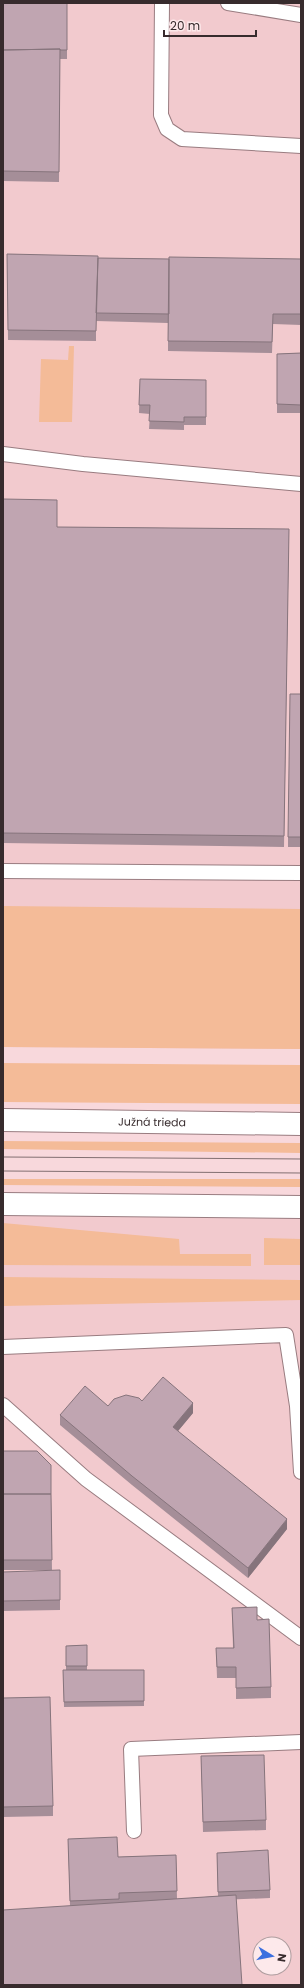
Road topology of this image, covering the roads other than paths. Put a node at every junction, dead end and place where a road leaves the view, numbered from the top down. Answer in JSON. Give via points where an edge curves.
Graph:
{"nodes":[{"id":1,"x":162,"y":3,"type":"edge"},
{"id":2,"x":228,"y":3,"type":"edge"},
{"id":3,"x":301,"y":15,"type":"edge"},
{"id":4,"x":301,"y":146,"type":"edge"},
{"id":5,"x":3,"y":454,"type":"edge"},
{"id":6,"x":301,"y":484,"type":"edge"},
{"id":7,"x":3,"y":871,"type":"edge"},
{"id":8,"x":301,"y":873,"type":"edge"},
{"id":9,"x":3,"y":1120,"type":"edge"},
{"id":10,"x":301,"y":1124,"type":"edge"},
{"id":11,"x":3,"y":1204,"type":"edge"},
{"id":12,"x":301,"y":1207,"type":"edge"},
{"id":13,"x":3,"y":1347,"type":"edge"},
{"id":14,"x":3,"y":1405,"type":"edge"},
{"id":15,"x":301,"y":1472,"type":"edge"},
{"id":16,"x":301,"y":1638,"type":"edge"},
{"id":17,"x":301,"y":1742,"type":"edge"},
{"id":18,"x":134,"y":1831,"type":"dead end"}],
"edges":[{"from":1,"to":4,"type":"lane","via":[[160,115],[167,129],[182,139]]},
{"from":2,"to":3,"type":"lane"},
{"from":5,"to":6,"type":"lane"},
{"from":7,"to":8,"type":"lane"},
{"from":9,"to":10,"type":"street","name":"Južná trieda"},
{"from":11,"to":12,"type":"street"},
{"from":13,"to":15,"type":"lane","via":[[286,1336],[297,1406]]},
{"from":14,"to":16,"type":"lane","via":[[86,1479]]},
{"from":17,"to":18,"type":"lane","via":[[131,1749]]}]}
